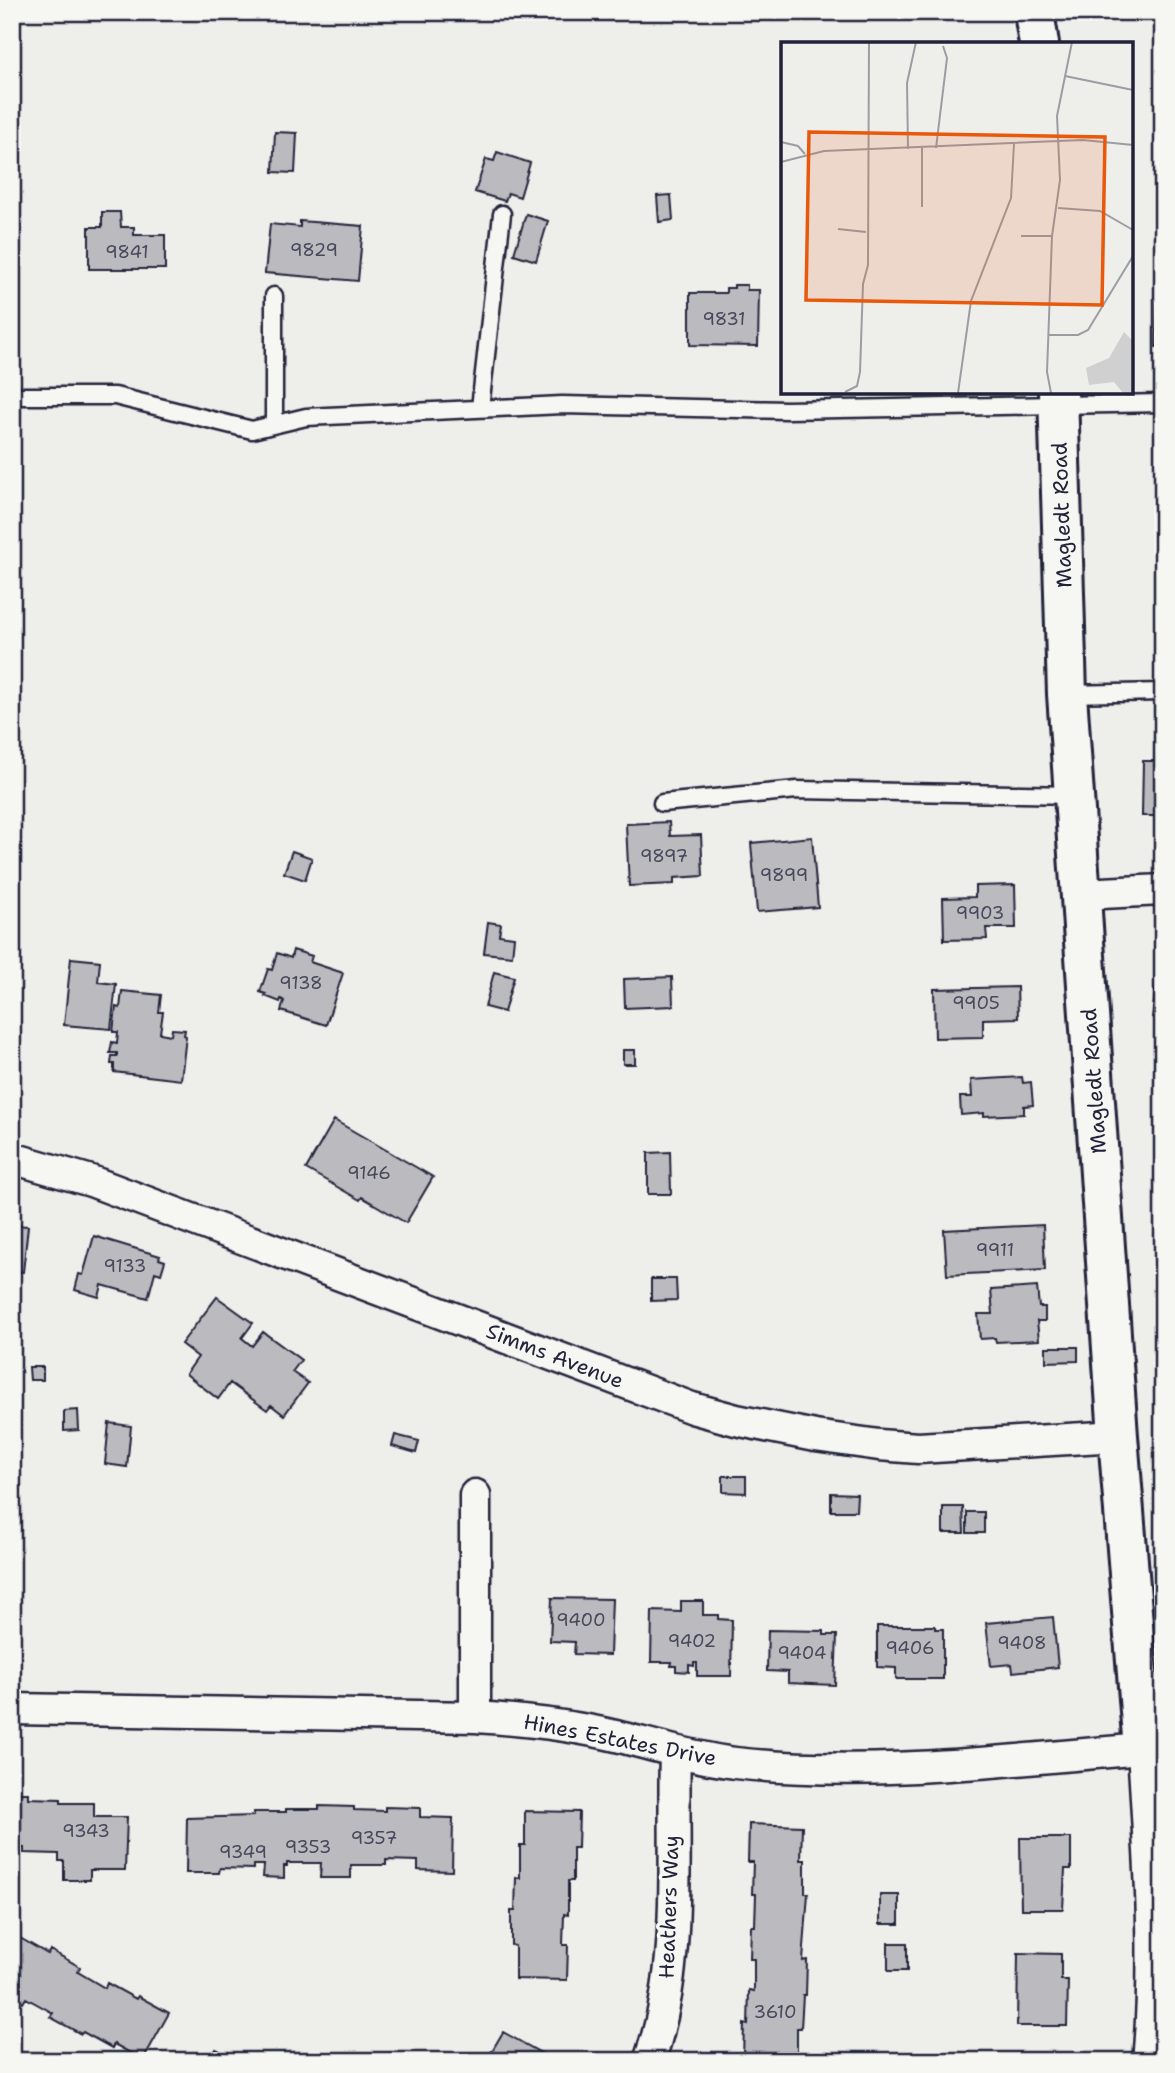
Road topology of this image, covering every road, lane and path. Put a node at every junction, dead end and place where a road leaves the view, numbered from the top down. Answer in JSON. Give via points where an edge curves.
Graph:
{"nodes":[{"id":1,"x":1034,"y":12,"type":"edge"},
{"id":2,"x":1039,"y":42,"type":"edge"},
{"id":3,"x":502,"y":214,"type":"dead end"},
{"id":4,"x":274,"y":296,"type":"dead end"},
{"id":5,"x":12,"y":396,"type":"edge"},
{"id":6,"x":1058,"y":398,"type":"edge"},
{"id":7,"x":1163,"y":403,"type":"edge"},
{"id":8,"x":480,"y":408,"type":"junction"},
{"id":9,"x":274,"y":424,"type":"junction"},
{"id":10,"x":1163,"y":692,"type":"edge"},
{"id":11,"x":1067,"y":694,"type":"junction"},
{"id":12,"x":1074,"y":795,"type":"junction"},
{"id":13,"x":662,"y":803,"type":"dead end"},
{"id":14,"x":1163,"y":890,"type":"edge"},
{"id":15,"x":1081,"y":894,"type":"junction"},
{"id":16,"x":12,"y":1158,"type":"edge"},
{"id":17,"x":1118,"y":1436,"type":"junction"},
{"id":18,"x":475,"y":1495,"type":"dead end"},
{"id":19,"x":12,"y":1709,"type":"edge"},
{"id":20,"x":475,"y":1717,"type":"junction"},
{"id":21,"x":1153,"y":1748,"type":"edge"},
{"id":22,"x":674,"y":1751,"type":"junction"},
{"id":23,"x":649,"y":2061,"type":"edge"},
{"id":24,"x":1148,"y":2061,"type":"edge"}],
"edges":[{"from":1,"to":2,"type":"street"},
{"from":3,"to":8,"type":"lane"},
{"from":4,"to":9,"type":"lane"},
{"from":5,"to":9,"type":"lane","via":[[115,396],[252,429]]},
{"from":6,"to":7,"type":"lane"},
{"from":6,"to":8,"type":"lane","via":[[788,410],[562,405]]},
{"from":6,"to":11,"type":"street","name":"Magledt Road"},
{"from":8,"to":9,"type":"lane","via":[[306,417]]},
{"from":10,"to":11,"type":"lane"},
{"from":11,"to":12,"type":"street","name":"Magledt Road"},
{"from":12,"to":13,"type":"lane","via":[[797,790]]},
{"from":12,"to":15,"type":"street","name":"Magledt Road"},
{"from":14,"to":15,"type":"street"},
{"from":15,"to":17,"type":"street","name":"Magledt Road"},
{"from":16,"to":17,"type":"street","name":"Simms Avenue","via":[[91,1181],[692,1408],[736,1420],[815,1436],[918,1448]]},
{"from":17,"to":21,"type":"street","name":"Magledt Road"},
{"from":18,"to":20,"type":"street"},
{"from":19,"to":20,"type":"street","name":"Hines Estates Drive"},
{"from":20,"to":22,"type":"street","name":"Hines Estates Drive","via":[[568,1726]]},
{"from":21,"to":22,"type":"street","name":"Hines Estates Drive","via":[[869,1768],[734,1763]]},
{"from":21,"to":24,"type":"street","via":[[1153,1977]]},
{"from":22,"to":23,"type":"street","name":"Heathers Way","via":[[670,1957]]}]}
